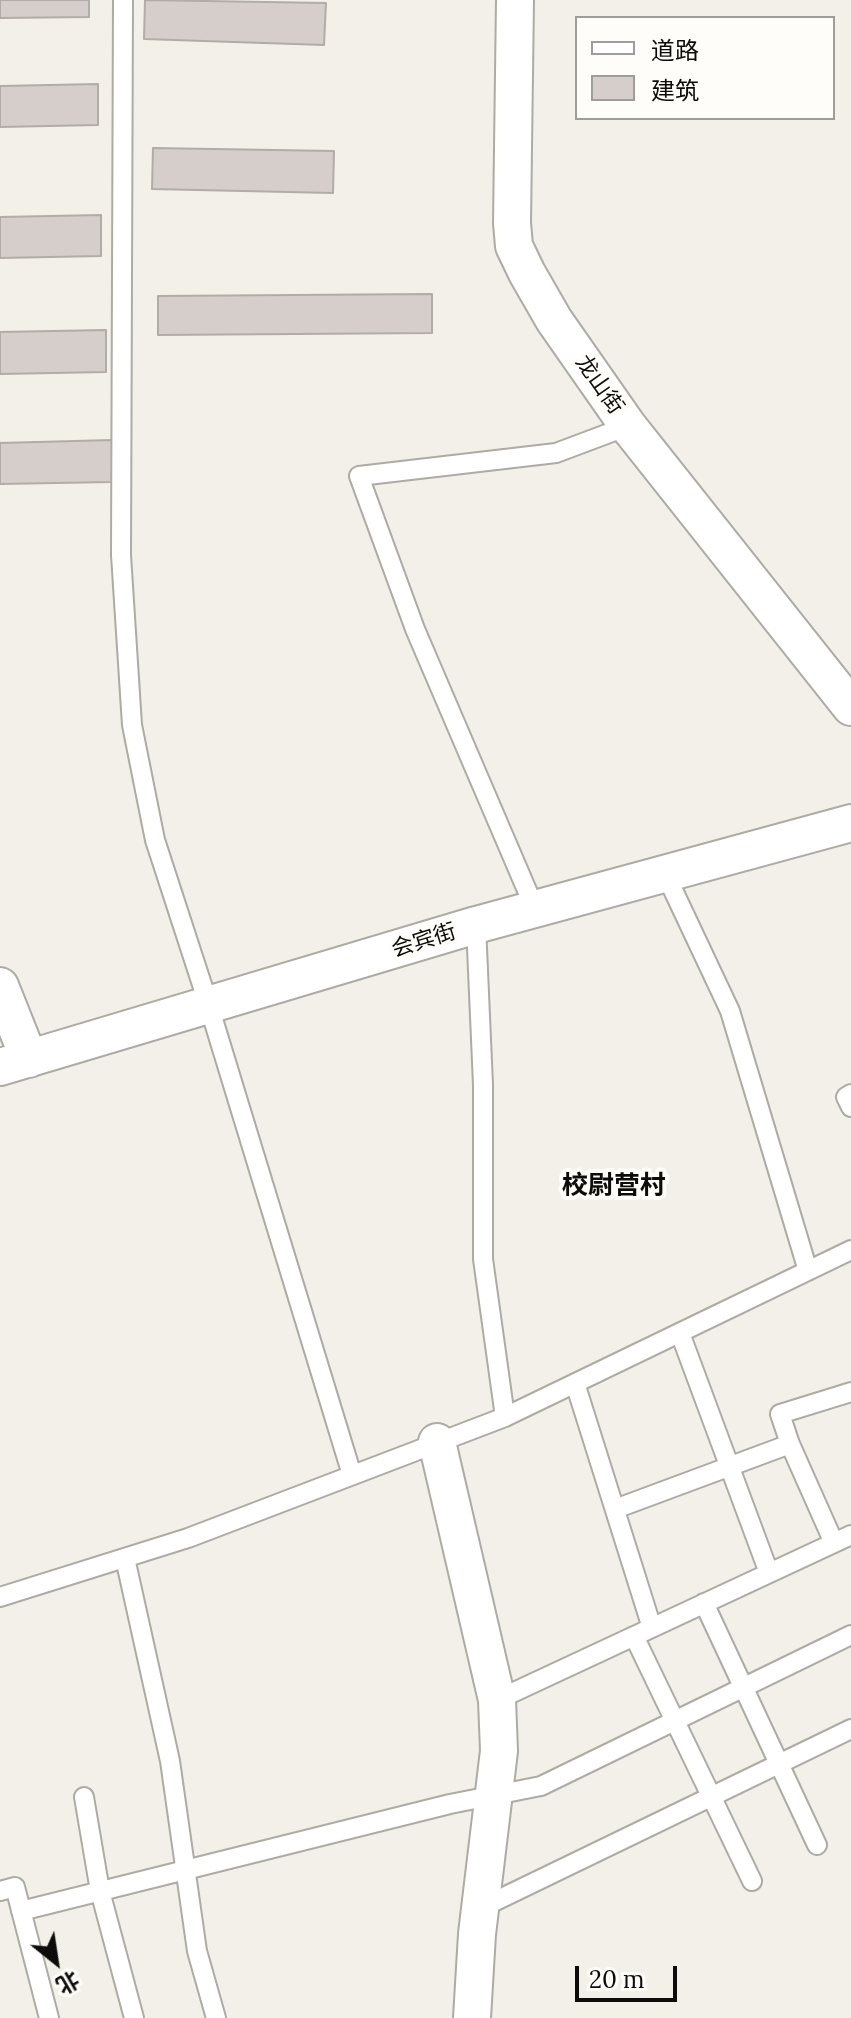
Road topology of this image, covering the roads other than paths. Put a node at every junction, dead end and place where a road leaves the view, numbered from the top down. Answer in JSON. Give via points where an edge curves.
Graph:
{"nodes":[{"id":1,"x":123,"y":0,"type":"edge"},
{"id":2,"x":515,"y":0,"type":"edge"},
{"id":3,"x":628,"y":426,"type":"junction"},
{"id":4,"x":851,"y":707,"type":"edge"},
{"id":5,"x":851,"y":823,"type":"edge"},
{"id":6,"x":665,"y":873,"type":"junction"},
{"id":7,"x":535,"y":909,"type":"junction"},
{"id":8,"x":476,"y":925,"type":"junction"},
{"id":9,"x":0,"y":986,"type":"edge"},
{"id":10,"x":209,"y":1006,"type":"junction"},
{"id":11,"x":14,"y":1063,"type":"edge"},
{"id":12,"x":851,"y":1094,"type":"edge"},
{"id":13,"x":851,"y":1107,"type":"edge"},
{"id":14,"x":851,"y":1250,"type":"edge"},
{"id":15,"x":808,"y":1271,"type":"junction"},
{"id":16,"x":680,"y":1333,"type":"junction"},
{"id":17,"x":575,"y":1383,"type":"junction"},
{"id":18,"x":851,"y":1392,"type":"edge"},
{"id":19,"x":505,"y":1417,"type":"junction"},
{"id":20,"x":437,"y":1442,"type":"junction"},
{"id":21,"x":790,"y":1444,"type":"junction"},
{"id":22,"x":729,"y":1466,"type":"junction"},
{"id":23,"x":352,"y":1475,"type":"junction"},
{"id":24,"x":615,"y":1509,"type":"junction"},
{"id":25,"x":842,"y":1539,"type":"edge"},
{"id":26,"x":125,"y":1558,"type":"junction"},
{"id":27,"x":769,"y":1573,"type":"junction"},
{"id":28,"x":0,"y":1597,"type":"edge"},
{"id":29,"x":704,"y":1603,"type":"junction"},
{"id":30,"x":643,"y":1632,"type":"junction"},
{"id":31,"x":851,"y":1635,"type":"edge"},
{"id":32,"x":743,"y":1688,"type":"junction"},
{"id":33,"x":497,"y":1700,"type":"junction"},
{"id":34,"x":675,"y":1721,"type":"junction"},
{"id":35,"x":851,"y":1729,"type":"edge"},
{"id":36,"x":779,"y":1764,"type":"junction"},
{"id":37,"x":494,"y":1795,"type":"junction"},
{"id":38,"x":84,"y":1797,"type":"dead end"},
{"id":39,"x":712,"y":1797,"type":"junction"},
{"id":40,"x":817,"y":1845,"type":"dead end"},
{"id":41,"x":186,"y":1870,"type":"junction"},
{"id":42,"x":752,"y":1881,"type":"dead end"},
{"id":43,"x":0,"y":1891,"type":"edge"},
{"id":44,"x":100,"y":1891,"type":"junction"},
{"id":45,"x":479,"y":1909,"type":"junction"},
{"id":46,"x":21,"y":1911,"type":"junction"},
{"id":47,"x":49,"y":2018,"type":"edge"},
{"id":48,"x":134,"y":2018,"type":"edge"},
{"id":49,"x":216,"y":2018,"type":"edge"},
{"id":50,"x":472,"y":2018,"type":"edge"}],
"edges":[{"from":1,"to":10,"type":"lane","via":[[121,555],[132,725],[155,840]]},
{"from":2,"to":3,"type":"street","name":"龙山街","via":[[514,246],[554,320]]},
{"from":3,"to":4,"type":"street","name":"龙山街"},
{"from":3,"to":7,"type":"lane","via":[[556,453],[359,476],[415,629]]},
{"from":5,"to":6,"type":"street","name":"会宾街"},
{"from":6,"to":7,"type":"street","name":"会宾街"},
{"from":6,"to":15,"type":"lane","via":[[730,1011]]},
{"from":7,"to":8,"type":"street","name":"会宾街"},
{"from":8,"to":10,"type":"street","name":"会宾街"},
{"from":8,"to":19,"type":"lane","via":[[483,1259]]},
{"from":9,"to":11,"type":"street"},
{"from":10,"to":11,"type":"street","name":"会宾街"},
{"from":10,"to":23,"type":"lane"},
{"from":12,"to":13,"type":"lane","via":[[846,1097]]},
{"from":14,"to":15,"type":"lane"},
{"from":15,"to":16,"type":"lane"},
{"from":16,"to":17,"type":"lane"},
{"from":16,"to":22,"type":"lane"},
{"from":17,"to":19,"type":"lane"},
{"from":17,"to":24,"type":"lane"},
{"from":18,"to":21,"type":"lane","via":[[780,1414]]},
{"from":19,"to":20,"type":"lane"},
{"from":20,"to":23,"type":"lane"},
{"from":20,"to":33,"type":"street"},
{"from":21,"to":22,"type":"lane"},
{"from":21,"to":25,"type":"lane"},
{"from":22,"to":24,"type":"lane"},
{"from":22,"to":27,"type":"lane"},
{"from":23,"to":26,"type":"lane"},
{"from":24,"to":30,"type":"lane"},
{"from":25,"to":27,"type":"lane"},
{"from":26,"to":28,"type":"lane"},
{"from":26,"to":41,"type":"lane","via":[[170,1761]]},
{"from":27,"to":29,"type":"lane"},
{"from":29,"to":30,"type":"lane"},
{"from":29,"to":32,"type":"lane"},
{"from":30,"to":33,"type":"lane"},
{"from":30,"to":34,"type":"lane"},
{"from":31,"to":32,"type":"lane"},
{"from":32,"to":34,"type":"lane"},
{"from":32,"to":36,"type":"lane"},
{"from":33,"to":37,"type":"street"},
{"from":34,"to":37,"type":"lane","via":[[541,1786]]},
{"from":34,"to":39,"type":"lane"},
{"from":35,"to":36,"type":"lane"},
{"from":36,"to":39,"type":"lane"},
{"from":36,"to":40,"type":"lane"},
{"from":37,"to":41,"type":"lane"},
{"from":37,"to":45,"type":"street"},
{"from":38,"to":44,"type":"lane"},
{"from":39,"to":42,"type":"lane"},
{"from":39,"to":45,"type":"lane"},
{"from":41,"to":44,"type":"lane"},
{"from":41,"to":49,"type":"lane","via":[[197,1951]]},
{"from":43,"to":46,"type":"lane","via":[[15,1887]]},
{"from":44,"to":46,"type":"lane"},
{"from":44,"to":48,"type":"lane"},
{"from":45,"to":50,"type":"street"},
{"from":46,"to":47,"type":"lane"}]}
